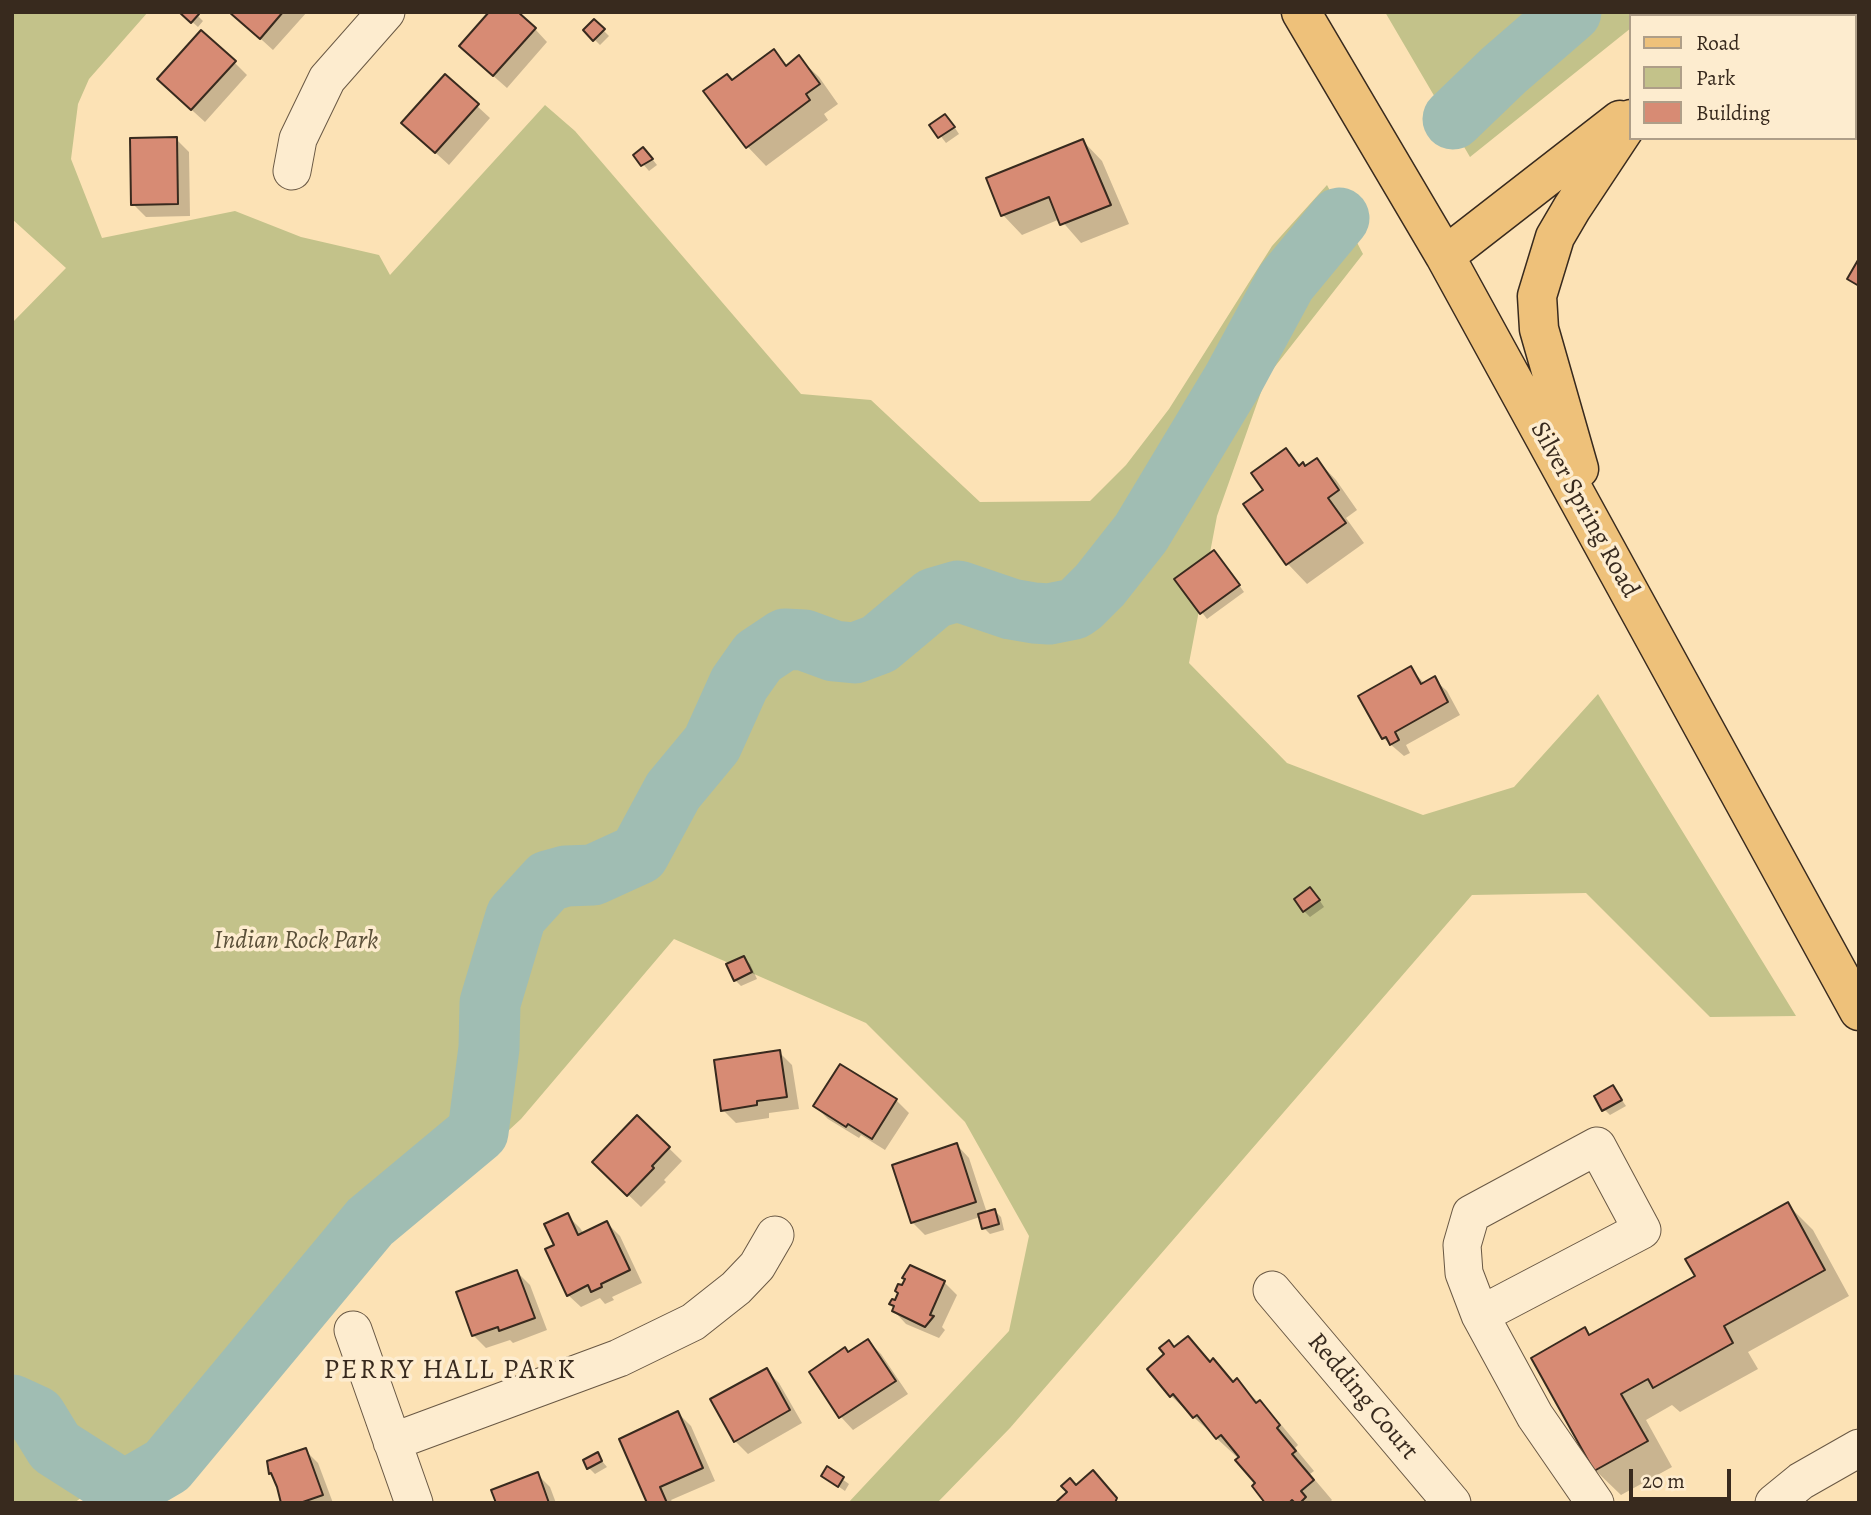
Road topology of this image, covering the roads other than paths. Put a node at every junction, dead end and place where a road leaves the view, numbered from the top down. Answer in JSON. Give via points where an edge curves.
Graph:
{"nodes":[{"id":1,"x":386,"y":12,"type":"edge"},
{"id":2,"x":1301,"y":12,"type":"edge"},
{"id":3,"x":1630,"y":112,"type":"edge"},
{"id":4,"x":1630,"y":121,"type":"edge"},
{"id":5,"x":292,"y":172,"type":"dead end"},
{"id":6,"x":1445,"y":257,"type":"junction"},
{"id":7,"x":1600,"y":538,"type":"junction"},
{"id":8,"x":1859,"y":1011,"type":"edge"},
{"id":9,"x":775,"y":1235,"type":"dead end"},
{"id":10,"x":1272,"y":1290,"type":"dead end"},
{"id":11,"x":1480,"y":1315,"type":"junction"},
{"id":12,"x":353,"y":1330,"type":"dead end"},
{"id":13,"x":392,"y":1442,"type":"junction"},
{"id":14,"x":1859,"y":1448,"type":"edge"},
{"id":15,"x":414,"y":1503,"type":"edge"},
{"id":16,"x":1452,"y":1503,"type":"edge"},
{"id":17,"x":1595,"y":1503,"type":"edge"},
{"id":18,"x":1774,"y":1503,"type":"edge"}],
"edges":[{"from":1,"to":5,"type":"street","via":[[327,79],[298,139]]},
{"from":2,"to":6,"type":"main road","name":"Silver Spring Road"},
{"from":3,"to":6,"type":"main road"},
{"from":4,"to":7,"type":"main road","via":[[1555,237],[1536,296],[1539,329]]},
{"from":6,"to":7,"type":"main road","name":"Silver Spring Road"},
{"from":7,"to":8,"type":"main road","name":"Silver Spring Road"},
{"from":9,"to":13,"type":"street","via":[[757,1266],[693,1322],[619,1358]]},
{"from":10,"to":16,"type":"street","name":"Redding Court"},
{"from":11,"to":11,"type":"street","via":[[1642,1230],[1597,1146],[1471,1214],[1462,1245],[1464,1273]]},
{"from":11,"to":17,"type":"street","via":[[1535,1416]]},
{"from":12,"to":13,"type":"street"},
{"from":13,"to":15,"type":"street"},
{"from":14,"to":18,"type":"street","via":[[1801,1481]]}]}
